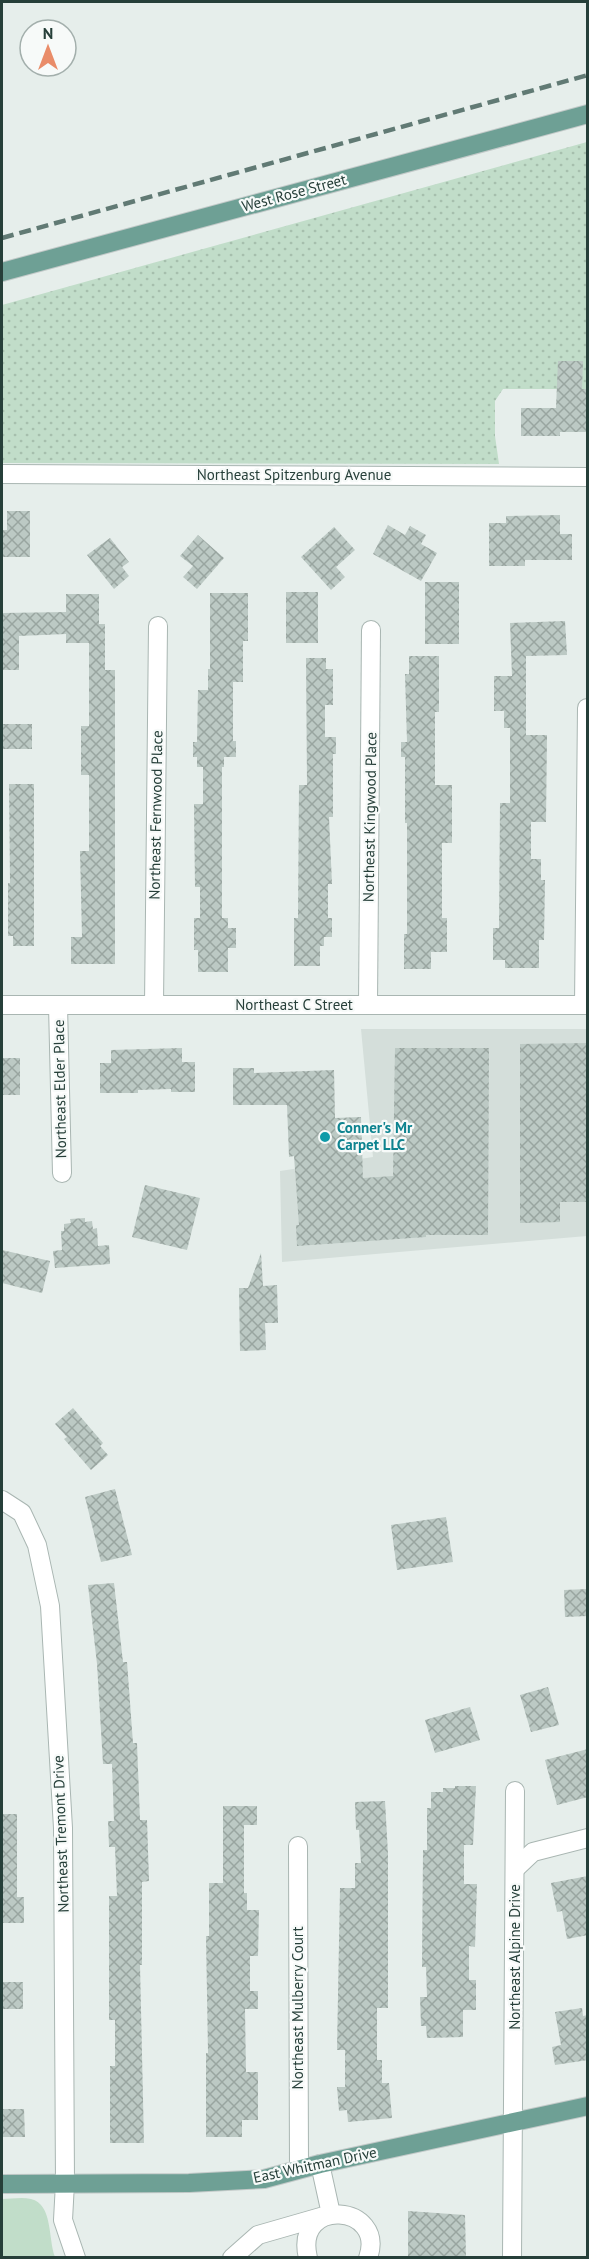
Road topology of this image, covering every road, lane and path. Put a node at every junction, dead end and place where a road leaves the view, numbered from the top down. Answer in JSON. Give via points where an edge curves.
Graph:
{"nodes":[{"id":1,"x":588,"y":114,"type":"edge"},
{"id":2,"x":2,"y":272,"type":"edge"},
{"id":3,"x":2,"y":474,"type":"edge"},
{"id":4,"x":588,"y":477,"type":"edge"},
{"id":5,"x":158,"y":626,"type":"dead end"},
{"id":6,"x":372,"y":630,"type":"dead end"},
{"id":7,"x":587,"y":708,"type":"edge"},
{"id":8,"x":2,"y":1005,"type":"edge"},
{"id":9,"x":58,"y":1005,"type":"junction"},
{"id":10,"x":154,"y":1005,"type":"junction"},
{"id":11,"x":368,"y":1005,"type":"junction"},
{"id":12,"x":586,"y":1005,"type":"edge"},
{"id":13,"x":62,"y":1173,"type":"dead end"},
{"id":14,"x":2,"y":1500,"type":"edge"},
{"id":15,"x":515,"y":1791,"type":"dead end"},
{"id":16,"x":588,"y":1838,"type":"edge"},
{"id":17,"x":298,"y":1846,"type":"dead end"},
{"id":18,"x":515,"y":1869,"type":"junction"},
{"id":19,"x":588,"y":2106,"type":"edge"},
{"id":20,"x":513,"y":2122,"type":"junction"},
{"id":21,"x":320,"y":2164,"type":"junction"},
{"id":22,"x":299,"y":2169,"type":"junction"},
{"id":23,"x":2,"y":2184,"type":"edge"},
{"id":24,"x":65,"y":2184,"type":"junction"},
{"id":25,"x":331,"y":2214,"type":"junction"},
{"id":26,"x":76,"y":2258,"type":"edge"},
{"id":27,"x":232,"y":2258,"type":"edge"},
{"id":28,"x":308,"y":2258,"type":"edge"},
{"id":29,"x":368,"y":2258,"type":"edge"},
{"id":30,"x":512,"y":2258,"type":"edge"}],
"edges":[{"from":1,"to":2,"type":"main road","name":"West Rose Street"},
{"from":3,"to":4,"type":"street","name":"Northeast Spitzenburg Avenue"},
{"from":5,"to":10,"type":"street","name":"Northeast Fernwood Place"},
{"from":6,"to":11,"type":"street","name":"Northeast Kingwood Place"},
{"from":7,"to":12,"type":"street"},
{"from":8,"to":9,"type":"street","name":"Northeast C Street"},
{"from":9,"to":10,"type":"street","name":"Northeast C Street"},
{"from":9,"to":13,"type":"street","name":"Northeast Elder Place"},
{"from":10,"to":11,"type":"street","name":"Northeast C Street"},
{"from":11,"to":12,"type":"street","name":"Northeast C Street"},
{"from":14,"to":24,"type":"street","name":"Northeast Tremont Drive","via":[[22,1513],[37,1545],[50,1606],[63,1828]]},
{"from":15,"to":18,"type":"street","name":"Northeast Alpine Drive"},
{"from":16,"to":18,"type":"street","via":[[533,1852]]},
{"from":17,"to":22,"type":"street","name":"Northeast Mulberry Court"},
{"from":18,"to":20,"type":"street","name":"Northeast Alpine Drive"},
{"from":19,"to":20,"type":"main road","name":"East Whitman Drive"},
{"from":20,"to":21,"type":"main road","name":"East Whitman Drive"},
{"from":20,"to":30,"type":"street","name":"Northeast Alpine Drive"},
{"from":21,"to":22,"type":"main road","name":"East Whitman Drive"},
{"from":21,"to":25,"type":"street"},
{"from":22,"to":24,"type":"main road","name":"East Whitman Drive","via":[[264,2179],[189,2184]]},
{"from":23,"to":24,"type":"main road","name":"East Whitman Drive"},
{"from":24,"to":26,"type":"street","name":"Northeast Tremont Drive","via":[[63,2220]]},
{"from":25,"to":27,"type":"street","via":[[258,2235]]},
{"from":25,"to":28,"type":"street","via":[[322,2217],[309,2231]]},
{"from":25,"to":29,"type":"street","via":[[349,2215],[364,2226],[370,2243]]}]}
